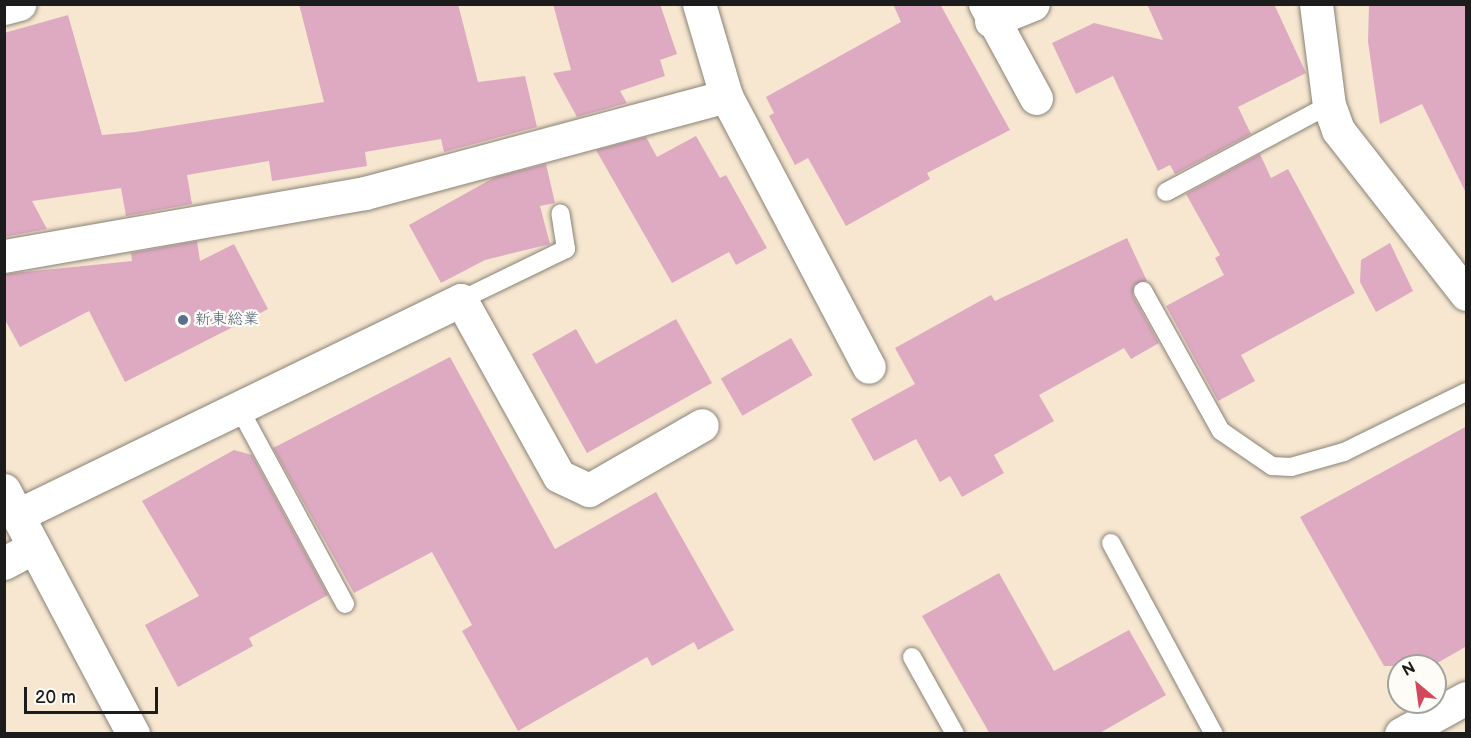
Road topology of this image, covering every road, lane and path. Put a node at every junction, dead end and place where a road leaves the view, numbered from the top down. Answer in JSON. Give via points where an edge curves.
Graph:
{"nodes":[{"id":1,"x":19,"y":4,"type":"edge"},
{"id":2,"x":699,"y":4,"type":"edge"},
{"id":3,"x":1033,"y":4,"type":"edge"},
{"id":4,"x":1316,"y":4,"type":"edge"},
{"id":5,"x":4,"y":8,"type":"edge"},
{"id":6,"x":988,"y":13,"type":"edge"},
{"id":7,"x":726,"y":96,"type":"junction"},
{"id":8,"x":1036,"y":98,"type":"dead end"},
{"id":9,"x":1329,"y":105,"type":"junction"},
{"id":10,"x":1166,"y":192,"type":"dead end"},
{"id":11,"x":560,"y":213,"type":"dead end"},
{"id":12,"x":4,"y":256,"type":"edge"},
{"id":13,"x":1465,"y":288,"type":"edge"},
{"id":14,"x":1143,"y":291,"type":"dead end"},
{"id":15,"x":462,"y":300,"type":"junction"},
{"id":16,"x":868,"y":367,"type":"dead end"},
{"id":17,"x":1467,"y":392,"type":"edge"},
{"id":18,"x":238,"y":406,"type":"junction"},
{"id":19,"x":702,"y":425,"type":"dead end"},
{"id":20,"x":11,"y":503,"type":"edge"},
{"id":21,"x":1111,"y":543,"type":"dead end"},
{"id":22,"x":34,"y":547,"type":"junction"},
{"id":23,"x":4,"y":563,"type":"edge"},
{"id":24,"x":345,"y":604,"type":"dead end"},
{"id":25,"x":912,"y":657,"type":"dead end"},
{"id":26,"x":1467,"y":698,"type":"edge"},
{"id":27,"x":133,"y":734,"type":"edge"},
{"id":28,"x":955,"y":734,"type":"edge"},
{"id":29,"x":1214,"y":734,"type":"edge"},
{"id":30,"x":1401,"y":734,"type":"edge"}],
"edges":[{"from":1,"to":5,"type":"street"},
{"from":2,"to":7,"type":"street"},
{"from":3,"to":6,"type":"street"},
{"from":4,"to":9,"type":"street"},
{"from":6,"to":8,"type":"street"},
{"from":7,"to":12,"type":"street","via":[[365,193]]},
{"from":7,"to":16,"type":"street"},
{"from":9,"to":10,"type":"lane"},
{"from":9,"to":13,"type":"street","via":[[1338,130]]},
{"from":11,"to":15,"type":"lane","via":[[566,249]]},
{"from":14,"to":17,"type":"lane","via":[[1221,431],[1272,466],[1291,467],[1344,452]]},
{"from":15,"to":18,"type":"street"},
{"from":15,"to":19,"type":"street","via":[[559,476],[589,490]]},
{"from":18,"to":20,"type":"street"},
{"from":18,"to":24,"type":"lane"},
{"from":20,"to":22,"type":"street"},
{"from":21,"to":29,"type":"lane"},
{"from":22,"to":23,"type":"street"},
{"from":22,"to":27,"type":"street"},
{"from":25,"to":28,"type":"lane"},
{"from":26,"to":30,"type":"street"}]}
